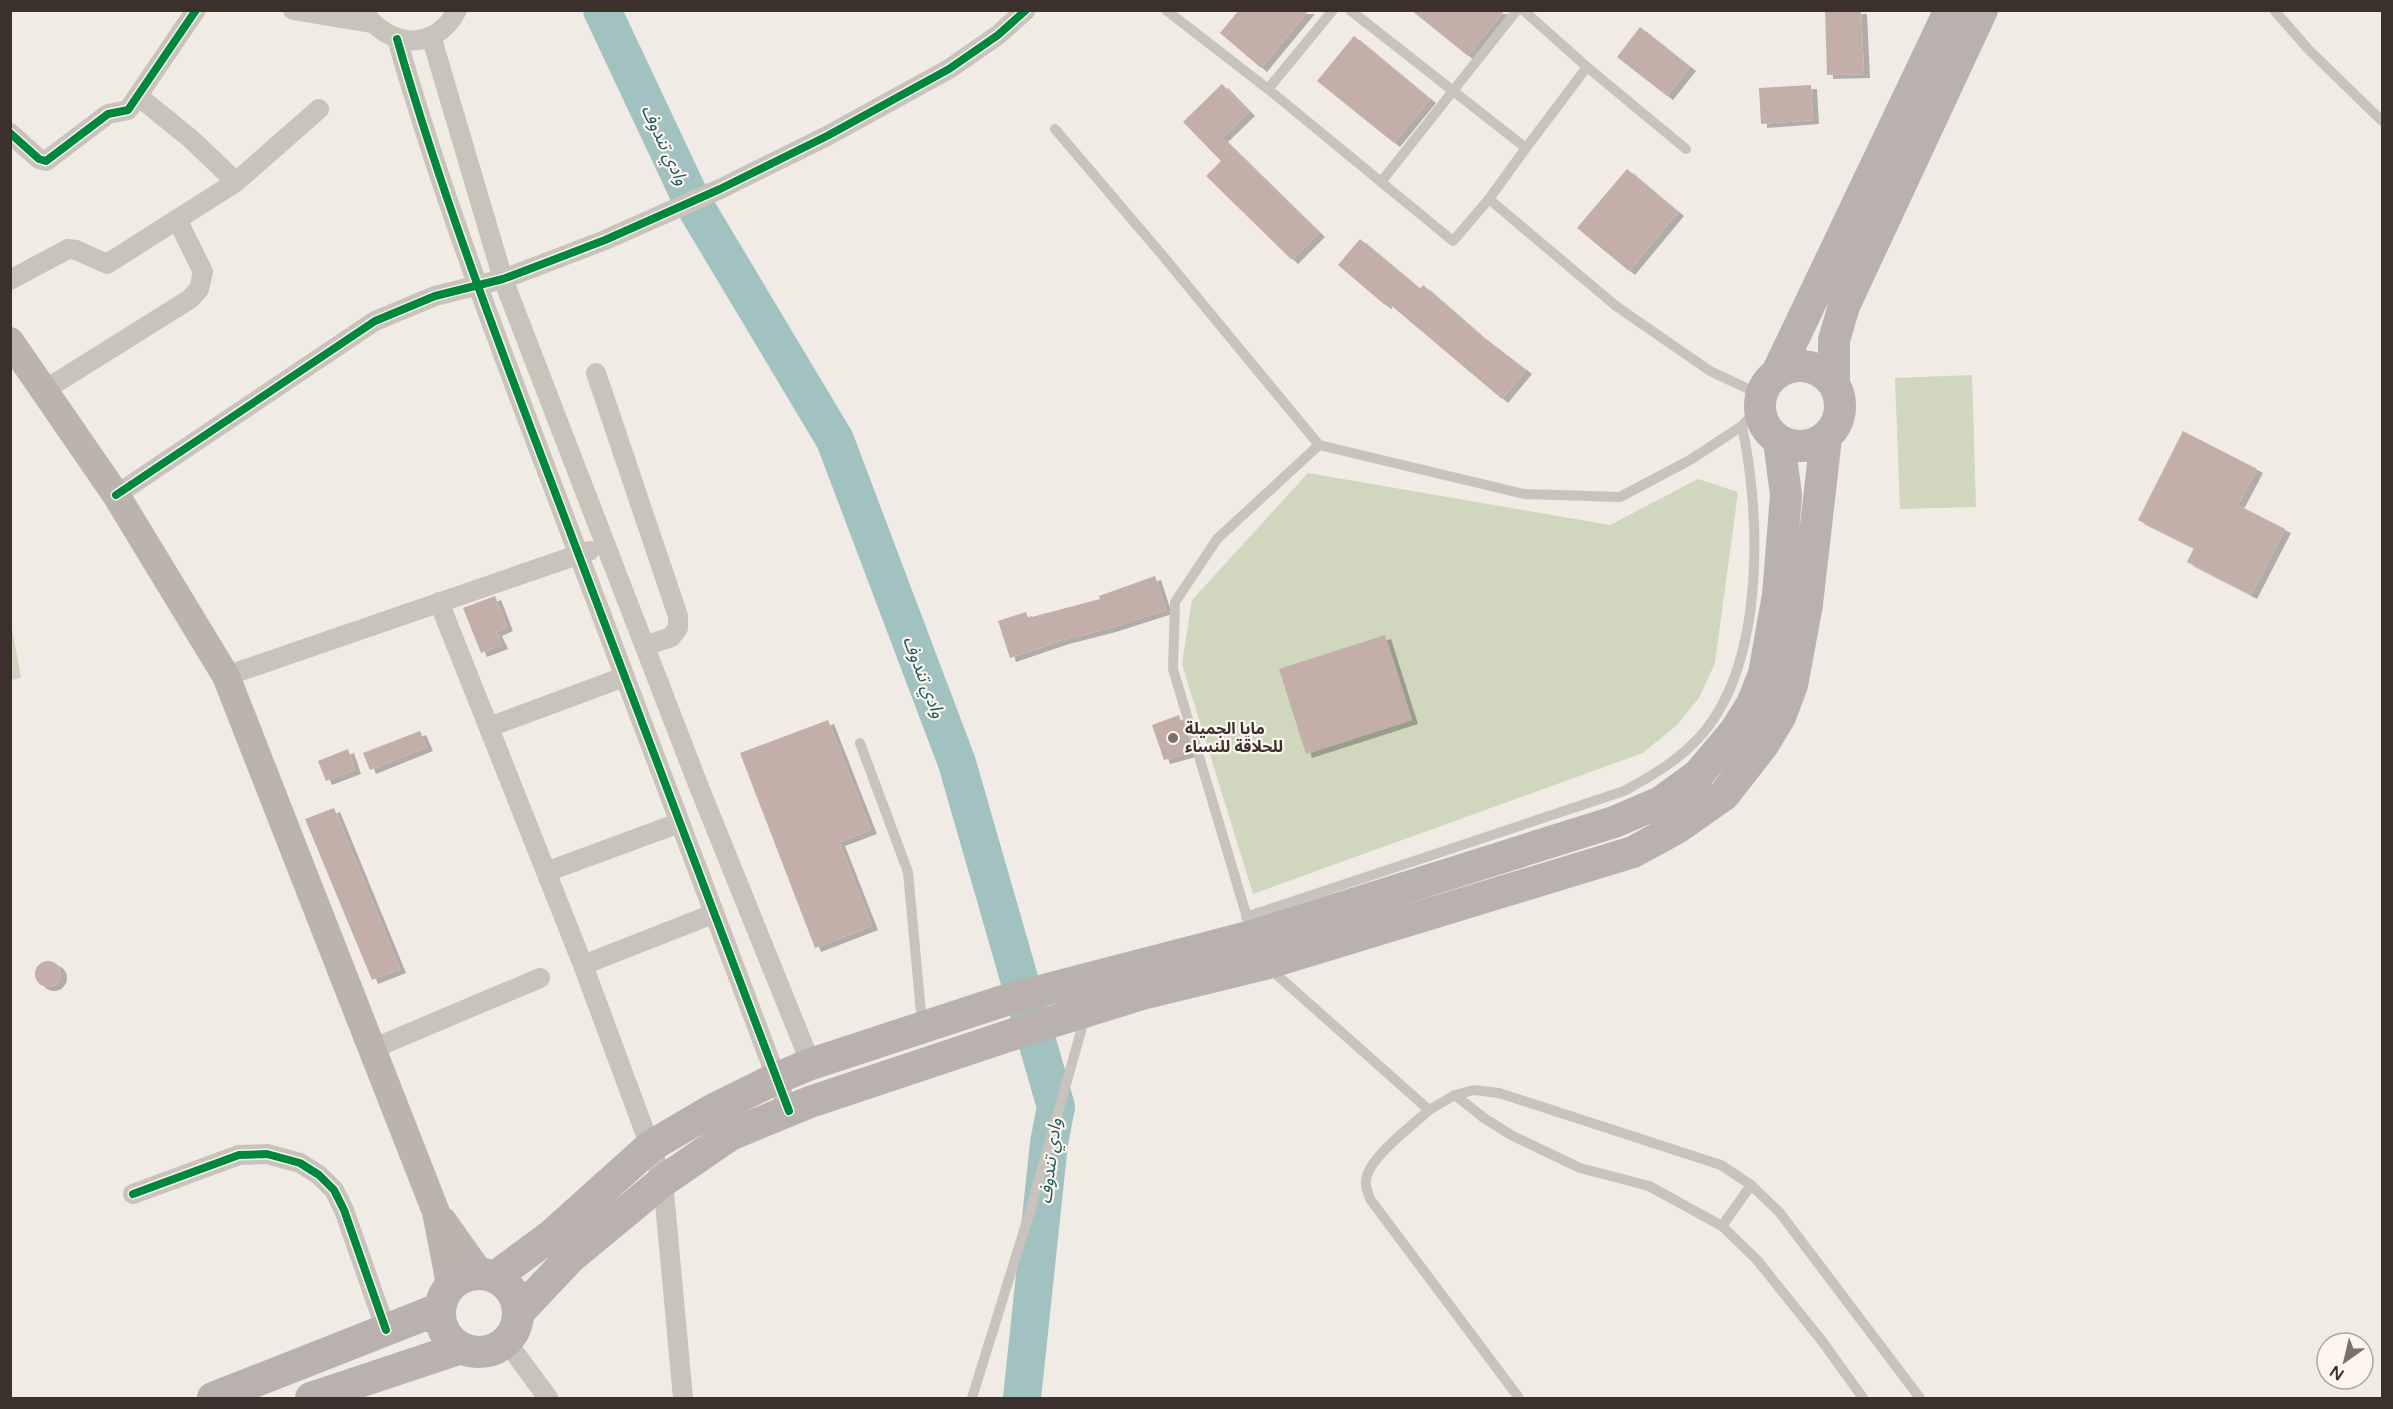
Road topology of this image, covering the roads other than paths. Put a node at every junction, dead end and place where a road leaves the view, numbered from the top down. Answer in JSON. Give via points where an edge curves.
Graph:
{"nodes":[{"id":1,"x":196,"y":10,"type":"edge"},
{"id":2,"x":293,"y":10,"type":"edge"},
{"id":3,"x":457,"y":10,"type":"edge"},
{"id":4,"x":1026,"y":10,"type":"edge"},
{"id":5,"x":1166,"y":10,"type":"edge"},
{"id":6,"x":1333,"y":10,"type":"edge"},
{"id":7,"x":1350,"y":10,"type":"edge"},
{"id":8,"x":1517,"y":10,"type":"edge"},
{"id":9,"x":1522,"y":10,"type":"edge"},
{"id":10,"x":1950,"y":10,"type":"edge"},
{"id":11,"x":1982,"y":10,"type":"edge"},
{"id":12,"x":2274,"y":10,"type":"edge"},
{"id":13,"x":337,"y":14,"type":"edge"},
{"id":14,"x":367,"y":17,"type":"edge"},
{"id":15,"x":431,"y":36,"type":"junction"},
{"id":16,"x":396,"y":39,"type":"junction"},
{"id":17,"x":1587,"y":67,"type":"junction"},
{"id":18,"x":1268,"y":89,"type":"junction"},
{"id":19,"x":1452,"y":90,"type":"junction"},
{"id":20,"x":138,"y":96,"type":"junction"},
{"id":21,"x":319,"y":109,"type":"dead end"},
{"id":22,"x":2382,"y":121,"type":"edge"},
{"id":23,"x":1055,"y":129,"type":"dead end"},
{"id":24,"x":10,"y":133,"type":"edge"},
{"id":25,"x":1526,"y":148,"type":"junction"},
{"id":26,"x":1686,"y":148,"type":"dead end"},
{"id":27,"x":236,"y":182,"type":"junction"},
{"id":28,"x":1381,"y":182,"type":"junction"},
{"id":29,"x":1489,"y":199,"type":"junction"},
{"id":30,"x":177,"y":219,"type":"junction"},
{"id":31,"x":503,"y":279,"type":"junction"},
{"id":32,"x":10,"y":280,"type":"edge"},
{"id":33,"x":477,"y":286,"type":"junction"},
{"id":34,"x":10,"y":341,"type":"edge"},
{"id":35,"x":596,"y":373,"type":"dead end"},
{"id":36,"x":1834,"y":383,"type":"junction"},
{"id":37,"x":43,"y":391,"type":"junction"},
{"id":38,"x":1760,"y":400,"type":"junction"},
{"id":39,"x":1826,"y":438,"type":"junction"},
{"id":40,"x":1779,"y":441,"type":"junction"},
{"id":41,"x":1319,"y":446,"type":"junction"},
{"id":42,"x":116,"y":495,"type":"junction"},
{"id":43,"x":605,"y":544,"type":"junction"},
{"id":44,"x":579,"y":555,"type":"junction"},
{"id":45,"x":439,"y":602,"type":"junction"},
{"id":46,"x":645,"y":646,"type":"junction"},
{"id":47,"x":226,"y":676,"type":"junction"},
{"id":48,"x":624,"y":677,"type":"junction"},
{"id":49,"x":489,"y":727,"type":"junction"},
{"id":50,"x":860,"y":743,"type":"dead end"},
{"id":51,"x":679,"y":823,"type":"junction"},
{"id":52,"x":546,"y":872,"type":"junction"},
{"id":53,"x":713,"y":914,"type":"junction"},
{"id":54,"x":1256,"y":943,"type":"junction"},
{"id":55,"x":583,"y":965,"type":"junction"},
{"id":56,"x":540,"y":978,"type":"dead end"},
{"id":57,"x":1086,"y":1011,"type":"junction"},
{"id":58,"x":922,"y":1028,"type":"junction"},
{"id":59,"x":372,"y":1049,"type":"junction"},
{"id":60,"x":811,"y":1064,"type":"junction"},
{"id":61,"x":777,"y":1078,"type":"junction"},
{"id":62,"x":1455,"y":1095,"type":"junction"},
{"id":63,"x":1429,"y":1110,"type":"junction"},
{"id":64,"x":789,"y":1111,"type":"junction"},
{"id":65,"x":651,"y":1146,"type":"junction"},
{"id":66,"x":663,"y":1181,"type":"junction"},
{"id":67,"x":1751,"y":1185,"type":"junction"},
{"id":68,"x":133,"y":1194,"type":"dead end"},
{"id":69,"x":436,"y":1212,"type":"junction"},
{"id":70,"x":1722,"y":1226,"type":"junction"},
{"id":71,"x":488,"y":1275,"type":"junction"},
{"id":72,"x":445,"y":1297,"type":"junction"},
{"id":73,"x":518,"y":1313,"type":"junction"},
{"id":74,"x":386,"y":1330,"type":"junction"},
{"id":75,"x":506,"y":1341,"type":"junction"},
{"id":76,"x":461,"y":1348,"type":"junction"},
{"id":77,"x":213,"y":1398,"type":"edge"},
{"id":78,"x":311,"y":1398,"type":"edge"},
{"id":79,"x":548,"y":1398,"type":"edge"},
{"id":80,"x":683,"y":1398,"type":"edge"},
{"id":81,"x":972,"y":1398,"type":"edge"},
{"id":82,"x":1519,"y":1398,"type":"edge"},
{"id":83,"x":1863,"y":1398,"type":"edge"},
{"id":84,"x":1920,"y":1398,"type":"edge"}],
"edges":[{"from":1,"to":20,"type":"street"},
{"from":2,"to":13,"type":"street"},
{"from":3,"to":15,"type":"street","via":[[446,27]]},
{"from":4,"to":31,"type":"street","via":[[949,69],[827,136],[720,189]]},
{"from":5,"to":18,"type":"lane"},
{"from":6,"to":18,"type":"lane"},
{"from":7,"to":19,"type":"lane"},
{"from":8,"to":19,"type":"lane"},
{"from":9,"to":17,"type":"lane"},
{"from":10,"to":38,"type":"main road"},
{"from":11,"to":36,"type":"main road","via":[[1844,306],[1834,340]]},
{"from":12,"to":22,"type":"lane"},
{"from":13,"to":14,"type":"street"},
{"from":14,"to":16,"type":"street","via":[[383,33]]},
{"from":15,"to":16,"type":"street","via":[[420,40]]},
{"from":15,"to":31,"type":"street"},
{"from":16,"to":33,"type":"street"},
{"from":17,"to":25,"type":"lane"},
{"from":17,"to":26,"type":"lane"},
{"from":18,"to":28,"type":"lane"},
{"from":19,"to":25,"type":"lane"},
{"from":19,"to":28,"type":"lane"},
{"from":20,"to":24,"type":"street","via":[[128,110],[108,114],[46,161]]},
{"from":20,"to":27,"type":"street"},
{"from":21,"to":27,"type":"street"},
{"from":23,"to":41,"type":"lane"},
{"from":25,"to":29,"type":"lane"},
{"from":27,"to":30,"type":"street"},
{"from":28,"to":29,"type":"lane","via":[[1453,242]]},
{"from":29,"to":38,"type":"lane","via":[[1616,306],[1710,371]]},
{"from":30,"to":32,"type":"street","via":[[107,264],[68,249]]},
{"from":30,"to":37,"type":"street","via":[[203,272],[199,289],[190,299]]},
{"from":31,"to":33,"type":"street"},
{"from":31,"to":43,"type":"street"},
{"from":33,"to":42,"type":"street","via":[[435,296],[375,321]]},
{"from":33,"to":44,"type":"street"},
{"from":34,"to":37,"type":"main road"},
{"from":35,"to":46,"type":"street","via":[[678,616],[678,628],[671,637]]},
{"from":36,"to":38,"type":"main road","via":[[1819,371],[1788,367]]},
{"from":36,"to":39,"type":"main road","via":[[1841,406],[1834,429]]},
{"from":37,"to":42,"type":"main road"},
{"from":38,"to":40,"type":"main road","via":[[1762,420]]},
{"from":38,"to":41,"type":"lane","via":[[1689,460],[1620,497],[1524,494]]},
{"from":38,"to":54,"type":"lane","via":[[1752,483],[1756,534],[1749,626],[1730,689],[1705,732],[1664,770],[1624,791]]},
{"from":39,"to":40,"type":"main road","via":[[1802,447]]},
{"from":39,"to":54,"type":"main road","via":[[1807,604],[1792,685],[1780,717],[1724,795],[1677,828],[1633,852]]},
{"from":40,"to":54,"type":"main road","via":[[1786,495],[1779,595],[1764,674],[1752,705],[1735,732],[1698,776],[1661,801],[1614,822]]},
{"from":41,"to":54,"type":"lane","via":[[1217,539],[1175,602],[1173,669]]},
{"from":42,"to":47,"type":"main road"},
{"from":43,"to":44,"type":"street"},
{"from":43,"to":46,"type":"street"},
{"from":44,"to":45,"type":"street"},
{"from":44,"to":48,"type":"street"},
{"from":45,"to":47,"type":"street"},
{"from":45,"to":49,"type":"street"},
{"from":46,"to":60,"type":"street"},
{"from":47,"to":59,"type":"main road"},
{"from":48,"to":49,"type":"street"},
{"from":48,"to":51,"type":"street"},
{"from":49,"to":52,"type":"street"},
{"from":50,"to":58,"type":"lane","via":[[908,872]]},
{"from":51,"to":52,"type":"street"},
{"from":51,"to":53,"type":"street"},
{"from":52,"to":55,"type":"street"},
{"from":53,"to":55,"type":"street"},
{"from":53,"to":61,"type":"street"},
{"from":54,"to":57,"type":"main road","via":[[1142,994]]},
{"from":54,"to":58,"type":"main road","via":[[1006,1000]]},
{"from":54,"to":63,"type":"lane"},
{"from":55,"to":65,"type":"street"},
{"from":56,"to":59,"type":"street"},
{"from":57,"to":64,"type":"main road"},
{"from":57,"to":81,"type":"lane"},
{"from":58,"to":60,"type":"main road"},
{"from":59,"to":69,"type":"main road"},
{"from":60,"to":61,"type":"main road"},
{"from":61,"to":64,"type":"street"},
{"from":61,"to":65,"type":"main road","via":[[711,1110]]},
{"from":62,"to":63,"type":"lane"},
{"from":62,"to":67,"type":"lane","via":[[1474,1090],[1499,1093],[1721,1166]]},
{"from":62,"to":70,"type":"lane","via":[[1511,1135],[1580,1168],[1649,1186]]},
{"from":63,"to":82,"type":"lane","via":[[1371,1167],[1365,1182],[1370,1199]]},
{"from":64,"to":66,"type":"main road","via":[[730,1135]]},
{"from":65,"to":66,"type":"street"},
{"from":65,"to":71,"type":"main road","via":[[554,1234]]},
{"from":66,"to":73,"type":"main road","via":[[570,1258]]},
{"from":66,"to":80,"type":"street"},
{"from":67,"to":70,"type":"lane"},
{"from":67,"to":84,"type":"lane","via":[[1780,1213]]},
{"from":68,"to":74,"type":"street","via":[[239,1155],[267,1154],[300,1162],[334,1190]]},
{"from":69,"to":71,"type":"main road"},
{"from":69,"to":72,"type":"main road"},
{"from":70,"to":83,"type":"lane","via":[[1757,1260]]},
{"from":71,"to":72,"type":"main road","via":[[464,1276]]},
{"from":71,"to":73,"type":"main road","via":[[507,1286],[516,1298]]},
{"from":72,"to":74,"type":"main road"},
{"from":72,"to":76,"type":"main road","via":[[441,1325],[448,1339]]},
{"from":73,"to":75,"type":"main road","via":[[515,1329]]},
{"from":74,"to":77,"type":"main road"},
{"from":75,"to":76,"type":"main road","via":[[493,1350]]},
{"from":75,"to":79,"type":"street"},
{"from":76,"to":78,"type":"main road"}]}
